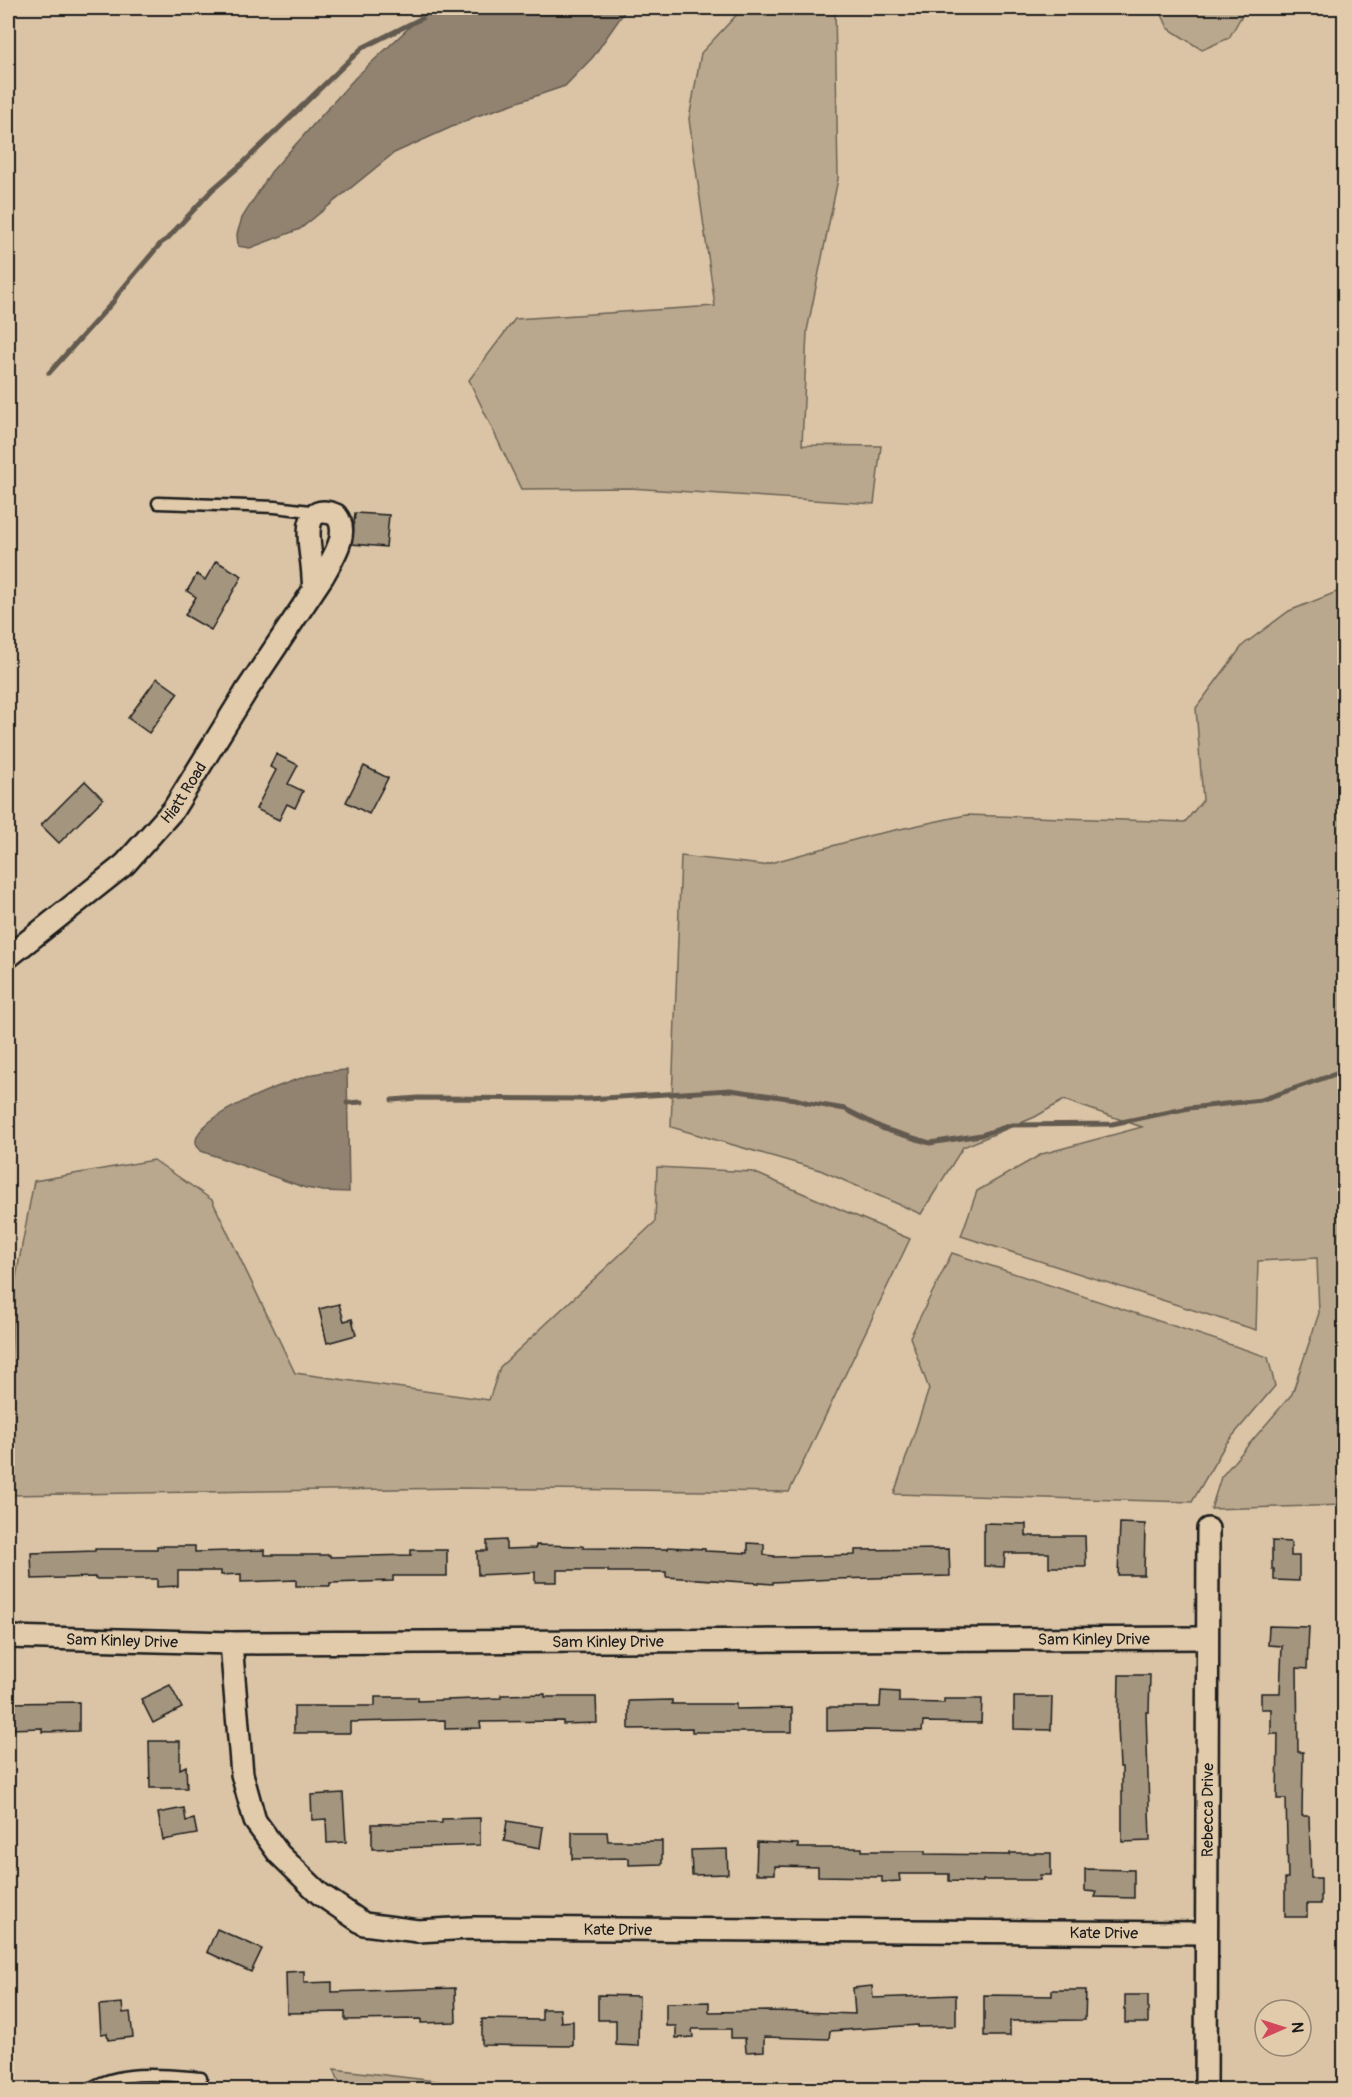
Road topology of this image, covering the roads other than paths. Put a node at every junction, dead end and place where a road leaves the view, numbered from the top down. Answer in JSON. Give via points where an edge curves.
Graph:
{"nodes":[{"id":1,"x":158,"y":503,"type":"dead end"},
{"id":2,"x":322,"y":512,"type":"junction"},
{"id":3,"x":314,"y":589,"type":"junction"},
{"id":4,"x":8,"y":957,"type":"edge"},
{"id":5,"x":1208,"y":1529,"type":"dead end"},
{"id":6,"x":8,"y":1637,"type":"edge"},
{"id":7,"x":1207,"y":1638,"type":"junction"},
{"id":8,"x":231,"y":1643,"type":"junction"},
{"id":9,"x":1206,"y":1933,"type":"junction"},
{"id":10,"x":201,"y":2078,"type":"dead end"},
{"id":11,"x":88,"y":2090,"type":"edge"},
{"id":12,"x":1206,"y":2090,"type":"edge"}],
"edges":[{"from":1,"to":2,"type":"lane"},
{"from":2,"to":3,"type":"street","via":[[308,528]]},
{"from":2,"to":3,"type":"street","name":"Hiatt Road","via":[[336,515],[342,531]]},
{"from":3,"to":4,"type":"street","name":"Hiatt Road","via":[[172,810],[125,864]]},
{"from":5,"to":7,"type":"street","name":"Rebecca Drive"},
{"from":6,"to":8,"type":"street","name":"Sam Kinley Drive"},
{"from":7,"to":8,"type":"street","name":"Sam Kinley Drive"},
{"from":7,"to":9,"type":"street","name":"Rebecca Drive"},
{"from":8,"to":9,"type":"street","name":"Kate Drive","via":[[242,1774],[255,1821],[279,1854],[320,1894],[364,1924],[418,1931],[470,1928]]},
{"from":9,"to":12,"type":"street","name":"Rebecca Drive"},
{"from":10,"to":11,"type":"lane","via":[[147,2074],[112,2080]]}]}
